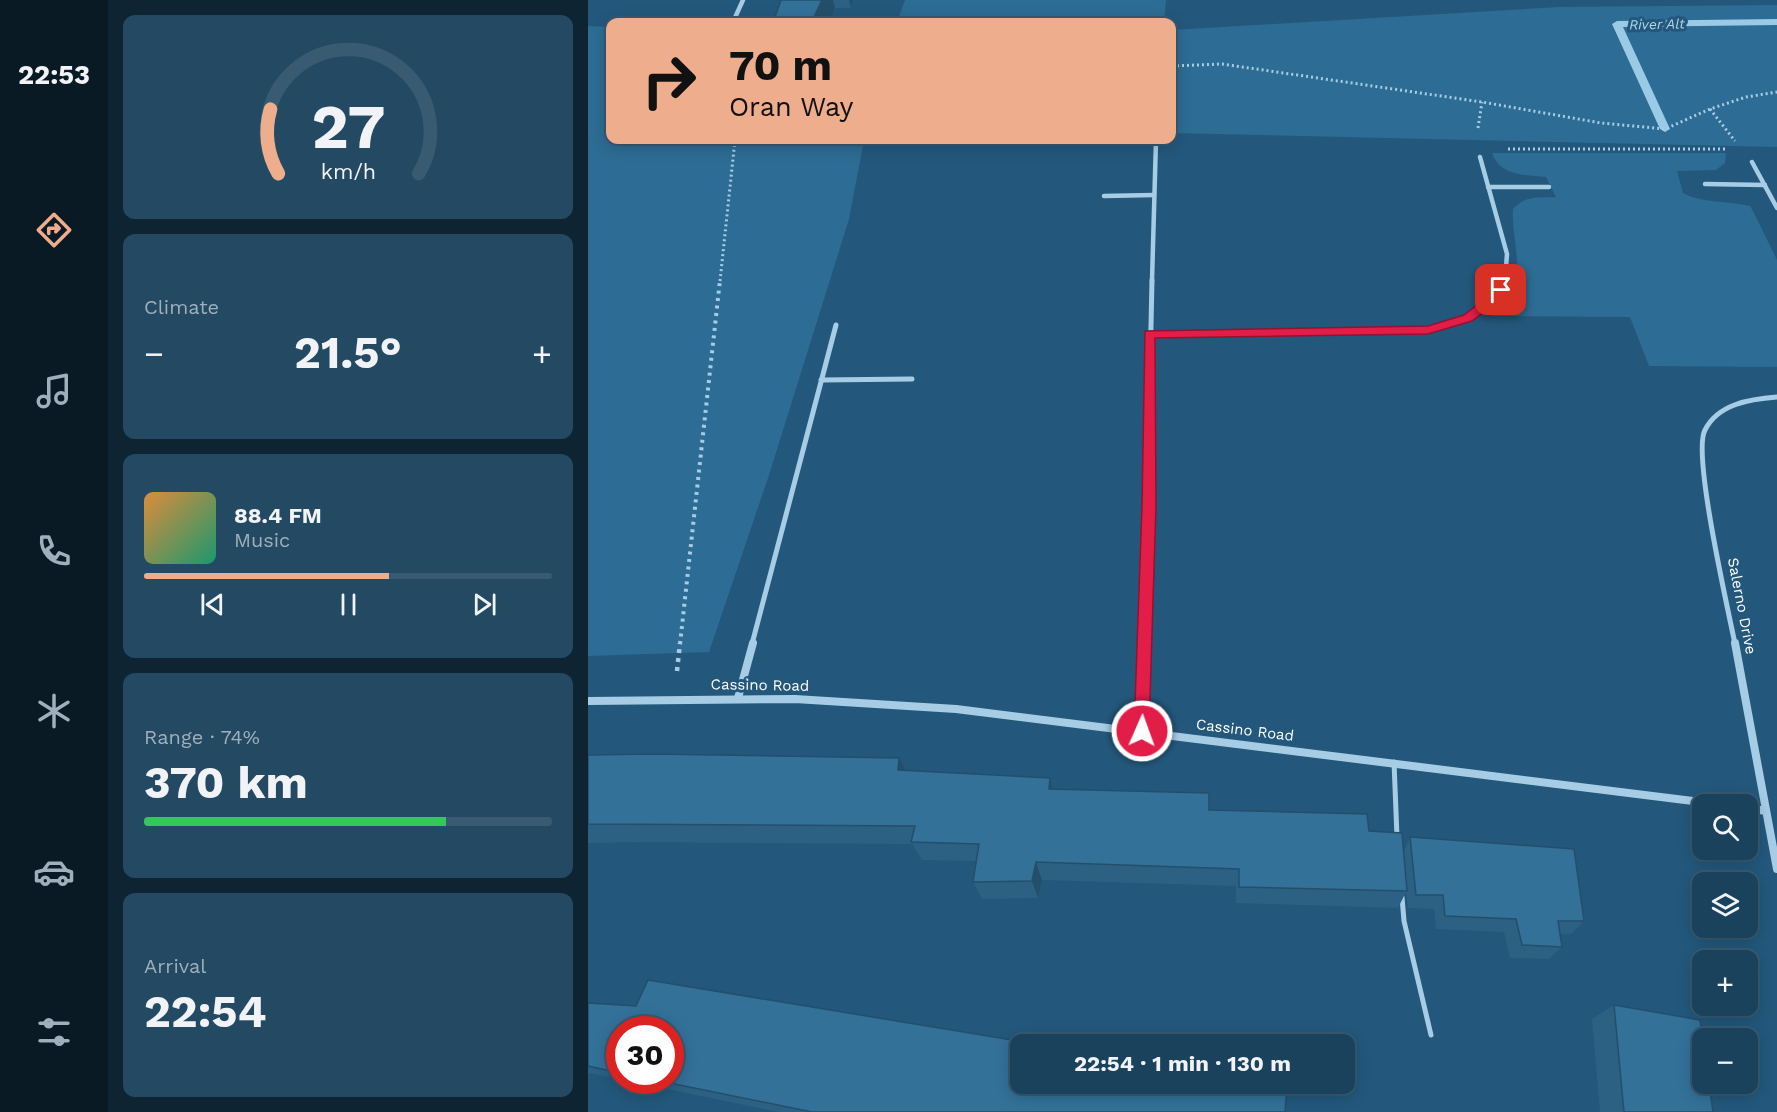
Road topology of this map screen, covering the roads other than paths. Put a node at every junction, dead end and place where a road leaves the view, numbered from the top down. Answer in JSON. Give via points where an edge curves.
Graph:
{"nodes":[{"id":1,"x":743,"y":0,"type":"edge"},
{"id":2,"x":735,"y":18,"type":"edge"},
{"id":3,"x":1156,"y":144,"type":"edge"},
{"id":4,"x":1480,"y":157,"type":"dead end"},
{"id":5,"x":1752,"y":162,"type":"road end"},
{"id":6,"x":1705,"y":184,"type":"dead end"},
{"id":7,"x":1765,"y":185,"type":"junction"},
{"id":8,"x":1488,"y":187,"type":"junction"},
{"id":9,"x":1549,"y":187,"type":"dead end"},
{"id":10,"x":1154,"y":195,"type":"junction"},
{"id":11,"x":1104,"y":196,"type":"dead end"},
{"id":12,"x":1777,"y":208,"type":"edge"},
{"id":13,"x":836,"y":325,"type":"dead end"},
{"id":14,"x":1149,"y":334,"type":"junction"},
{"id":15,"x":912,"y":379,"type":"dead end"},
{"id":16,"x":821,"y":380,"type":"junction"},
{"id":17,"x":1777,"y":398,"type":"edge"},
{"id":18,"x":738,"y":698,"type":"junction"},
{"id":19,"x":588,"y":701,"type":"edge"},
{"id":20,"x":1142,"y":731,"type":"junction"},
{"id":21,"x":1395,"y":762,"type":"junction"},
{"id":22,"x":1692,"y":801,"type":"edge"},
{"id":23,"x":1758,"y":810,"type":"edge"},
{"id":24,"x":1766,"y":811,"type":"junction"},
{"id":25,"x":1398,"y":850,"type":"edge"},
{"id":26,"x":1777,"y":869,"type":"edge"},
{"id":27,"x":1401,"y":885,"type":"edge"},
{"id":28,"x":1431,"y":1035,"type":"dead end"}],
"edges":[{"from":1,"to":2,"type":"street"},
{"from":3,"to":10,"type":"street"},
{"from":4,"to":8,"type":"street"},
{"from":5,"to":7,"type":"street"},
{"from":6,"to":7,"type":"street"},
{"from":7,"to":12,"type":"street"},
{"from":8,"to":9,"type":"street"},
{"from":8,"to":14,"type":"street","via":[[1509,266],[1501,290],[1468,318],[1412,331]]},
{"from":10,"to":11,"type":"street"},
{"from":10,"to":14,"type":"street"},
{"from":13,"to":16,"type":"street"},
{"from":14,"to":20,"type":"street","via":[[1149,506]]},
{"from":15,"to":16,"type":"street"},
{"from":16,"to":18,"type":"street"},
{"from":17,"to":24,"type":"street","name":"Salerno Drive","via":[[1746,401],[1723,411],[1704,431],[1701,443],[1703,473]]},
{"from":18,"to":19,"type":"street","name":"Cassino Road"},
{"from":18,"to":20,"type":"street","name":"Cassino Road","via":[[911,705]]},
{"from":20,"to":21,"type":"street","name":"Cassino Road"},
{"from":21,"to":22,"type":"street","name":"Cassino Road"},
{"from":21,"to":25,"type":"lane"},
{"from":23,"to":24,"type":"street"},
{"from":24,"to":26,"type":"street","name":"Salerno Drive"},
{"from":27,"to":28,"type":"lane","via":[[1404,921]]}]}
